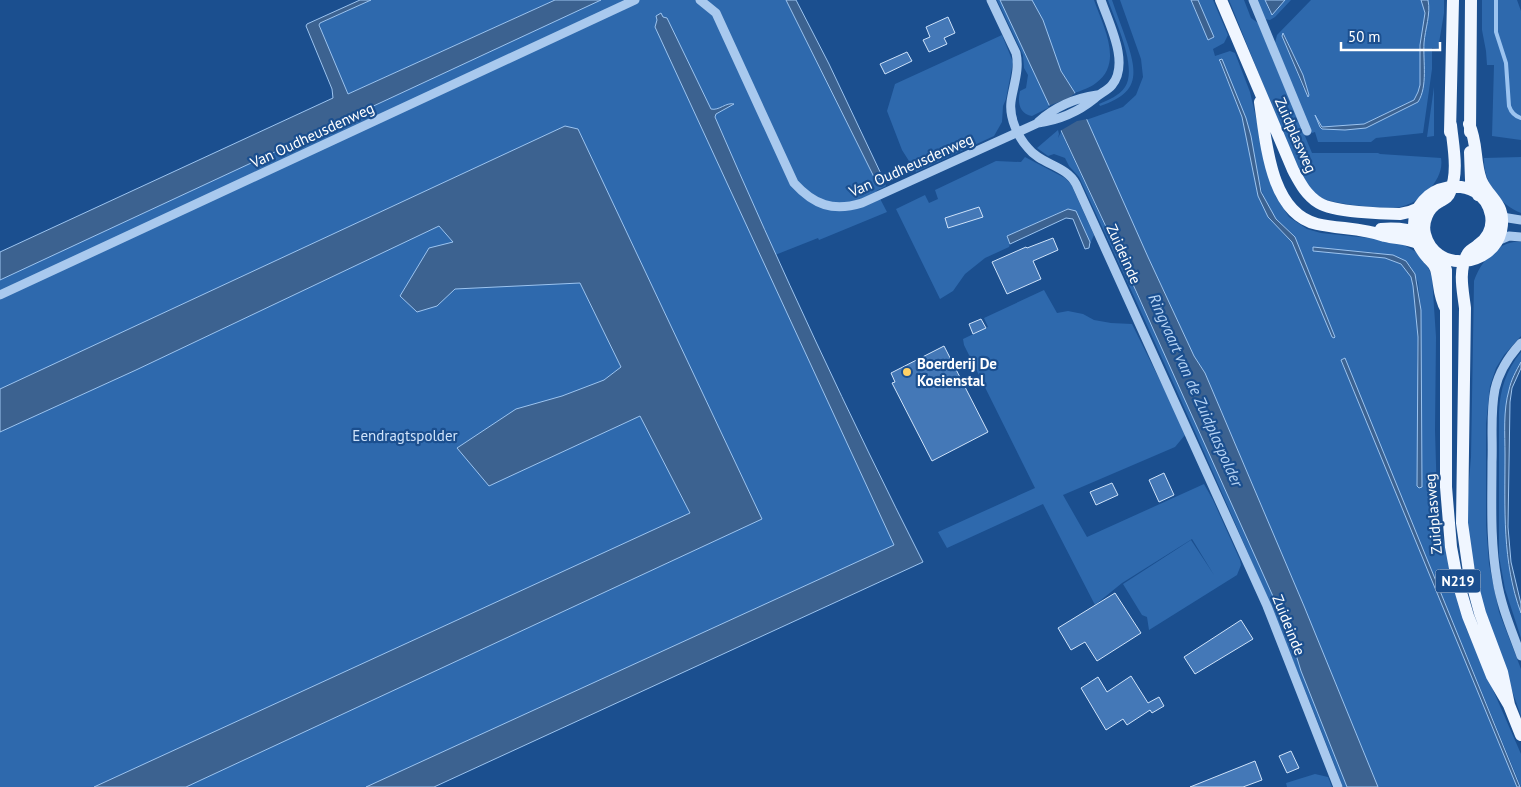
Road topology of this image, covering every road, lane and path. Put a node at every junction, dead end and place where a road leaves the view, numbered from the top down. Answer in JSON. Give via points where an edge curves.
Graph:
{"nodes":[{"id":1,"x":635,"y":0,"type":"edge"},
{"id":2,"x":700,"y":0,"type":"edge"},
{"id":3,"x":991,"y":0,"type":"edge"},
{"id":4,"x":1101,"y":0,"type":"edge"},
{"id":5,"x":1221,"y":0,"type":"edge"},
{"id":6,"x":1253,"y":0,"type":"edge"},
{"id":7,"x":1453,"y":0,"type":"edge"},
{"id":8,"x":1471,"y":0,"type":"edge"},
{"id":9,"x":1259,"y":90,"type":"junction"},
{"id":10,"x":1099,"y":94,"type":"junction"},
{"id":11,"x":1038,"y":123,"type":"junction"},
{"id":12,"x":1451,"y":125,"type":"junction"},
{"id":13,"x":1306,"y":131,"type":"dead end"},
{"id":14,"x":1018,"y":132,"type":"junction"},
{"id":15,"x":1452,"y":187,"type":"junction"},
{"id":16,"x":1438,"y":190,"type":"junction"},
{"id":17,"x":1483,"y":193,"type":"junction"},
{"id":18,"x":1419,"y":208,"type":"junction"},
{"id":19,"x":1496,"y":216,"type":"junction"},
{"id":20,"x":1521,"y":220,"type":"edge"},
{"id":21,"x":1371,"y":230,"type":"junction"},
{"id":22,"x":1414,"y":232,"type":"junction"},
{"id":23,"x":1521,"y":237,"type":"edge"},
{"id":24,"x":1497,"y":241,"type":"junction"},
{"id":25,"x":1423,"y":242,"type":"junction"},
{"id":26,"x":1479,"y":258,"type":"junction"},
{"id":27,"x":1437,"y":259,"type":"junction"},
{"id":28,"x":1464,"y":261,"type":"junction"},
{"id":29,"x":0,"y":295,"type":"edge"},
{"id":30,"x":1465,"y":308,"type":"junction"},
{"id":31,"x":1521,"y":343,"type":"edge"},
{"id":32,"x":1521,"y":656,"type":"edge"},
{"id":33,"x":1509,"y":705,"type":"junction"},
{"id":34,"x":1521,"y":735,"type":"edge"},
{"id":35,"x":1338,"y":787,"type":"edge"}],
"edges":[{"from":1,"to":29,"type":"street","name":"Van Oudheusdenweg"},
{"from":2,"to":14,"type":"street","name":"Van Oudheusdenweg","via":[[716,13],[794,182],[815,201],[837,207],[862,203]]},
{"from":3,"to":14,"type":"street","name":"Zuideinde","via":[[1018,62],[1011,109]]},
{"from":4,"to":10,"type":"street","name":"Van Oudheusdenweg","via":[[1117,46],[1120,71],[1106,91]]},
{"from":5,"to":9,"type":"main road","name":"Zuidplasweg"},
{"from":6,"to":13,"type":"street","name":"Zuidplasweg"},
{"from":7,"to":12,"type":"main road"},
{"from":8,"to":17,"type":"main road","via":[[1469,124],[1476,143]]},
{"from":9,"to":18,"type":"main road","name":"Zuidplasweg","via":[[1293,170],[1310,197],[1321,204],[1354,211],[1401,214]]},
{"from":9,"to":21,"type":"main road","name":"Zuidplasweg","via":[[1276,185],[1289,206],[1298,215],[1315,223]]},
{"from":10,"to":11,"type":"street","name":"Van Oudheusdenweg","via":[[1084,108]]},
{"from":10,"to":11,"type":"street","name":"Van Oudheusdenweg","via":[[1079,97],[1050,111]]},
{"from":11,"to":14,"type":"street","name":"Van Oudheusdenweg"},
{"from":12,"to":15,"type":"main road","via":[[1454,154]]},
{"from":12,"to":16,"type":"main road","via":[[1446,172]]},
{"from":14,"to":35,"type":"street","name":"Zuideinde","via":[[1028,149],[1070,175],[1076,184],[1267,606]]},
{"from":15,"to":16,"type":"main road"},
{"from":15,"to":17,"type":"main road"},
{"from":15,"to":25,"type":"main road","via":[[1448,196],[1428,212]]},
{"from":16,"to":18,"type":"main road"},
{"from":17,"to":19,"type":"main road","via":[[1496,201]]},
{"from":18,"to":22,"type":"main road"},
{"from":19,"to":20,"type":"street"},
{"from":19,"to":24,"type":"main road","via":[[1501,230]]},
{"from":19,"to":28,"type":"main road","via":[[1485,239],[1471,250]]},
{"from":21,"to":22,"type":"main road","name":"Zuidplasweg","via":[[1389,228]]},
{"from":21,"to":25,"type":"main road","name":"Zuidplasweg","via":[[1388,237]]},
{"from":22,"to":25,"type":"main road","number":"N219"},
{"from":23,"to":24,"type":"street","via":[[1509,236]]},
{"from":24,"to":26,"type":"main road","number":"N219"},
{"from":25,"to":27,"type":"main road","number":"N219","via":[[1426,256]]},
{"from":26,"to":28,"type":"main road"},
{"from":26,"to":30,"type":"main road","name":"Zuidplasweg","number":"N219","via":[[1473,265]]},
{"from":27,"to":28,"type":"main road"},
{"from":27,"to":33,"type":"main road","name":"Zuidplasweg","number":"N219","via":[[1441,300],[1446,309],[1446,487],[1451,547],[1468,616],[1492,676]]},
{"from":28,"to":30,"type":"main road","name":"Zuidplasweg","number":"N219","via":[[1462,285]]},
{"from":30,"to":33,"type":"main road","name":"Zuidplasweg","number":"N219","via":[[1462,523],[1469,572],[1502,672]]},
{"from":31,"to":32,"type":"street","via":[[1507,361],[1496,388],[1492,504],[1497,581]]},
{"from":33,"to":34,"type":"main road","name":"Zuidplasweg","number":"N219"}]}
